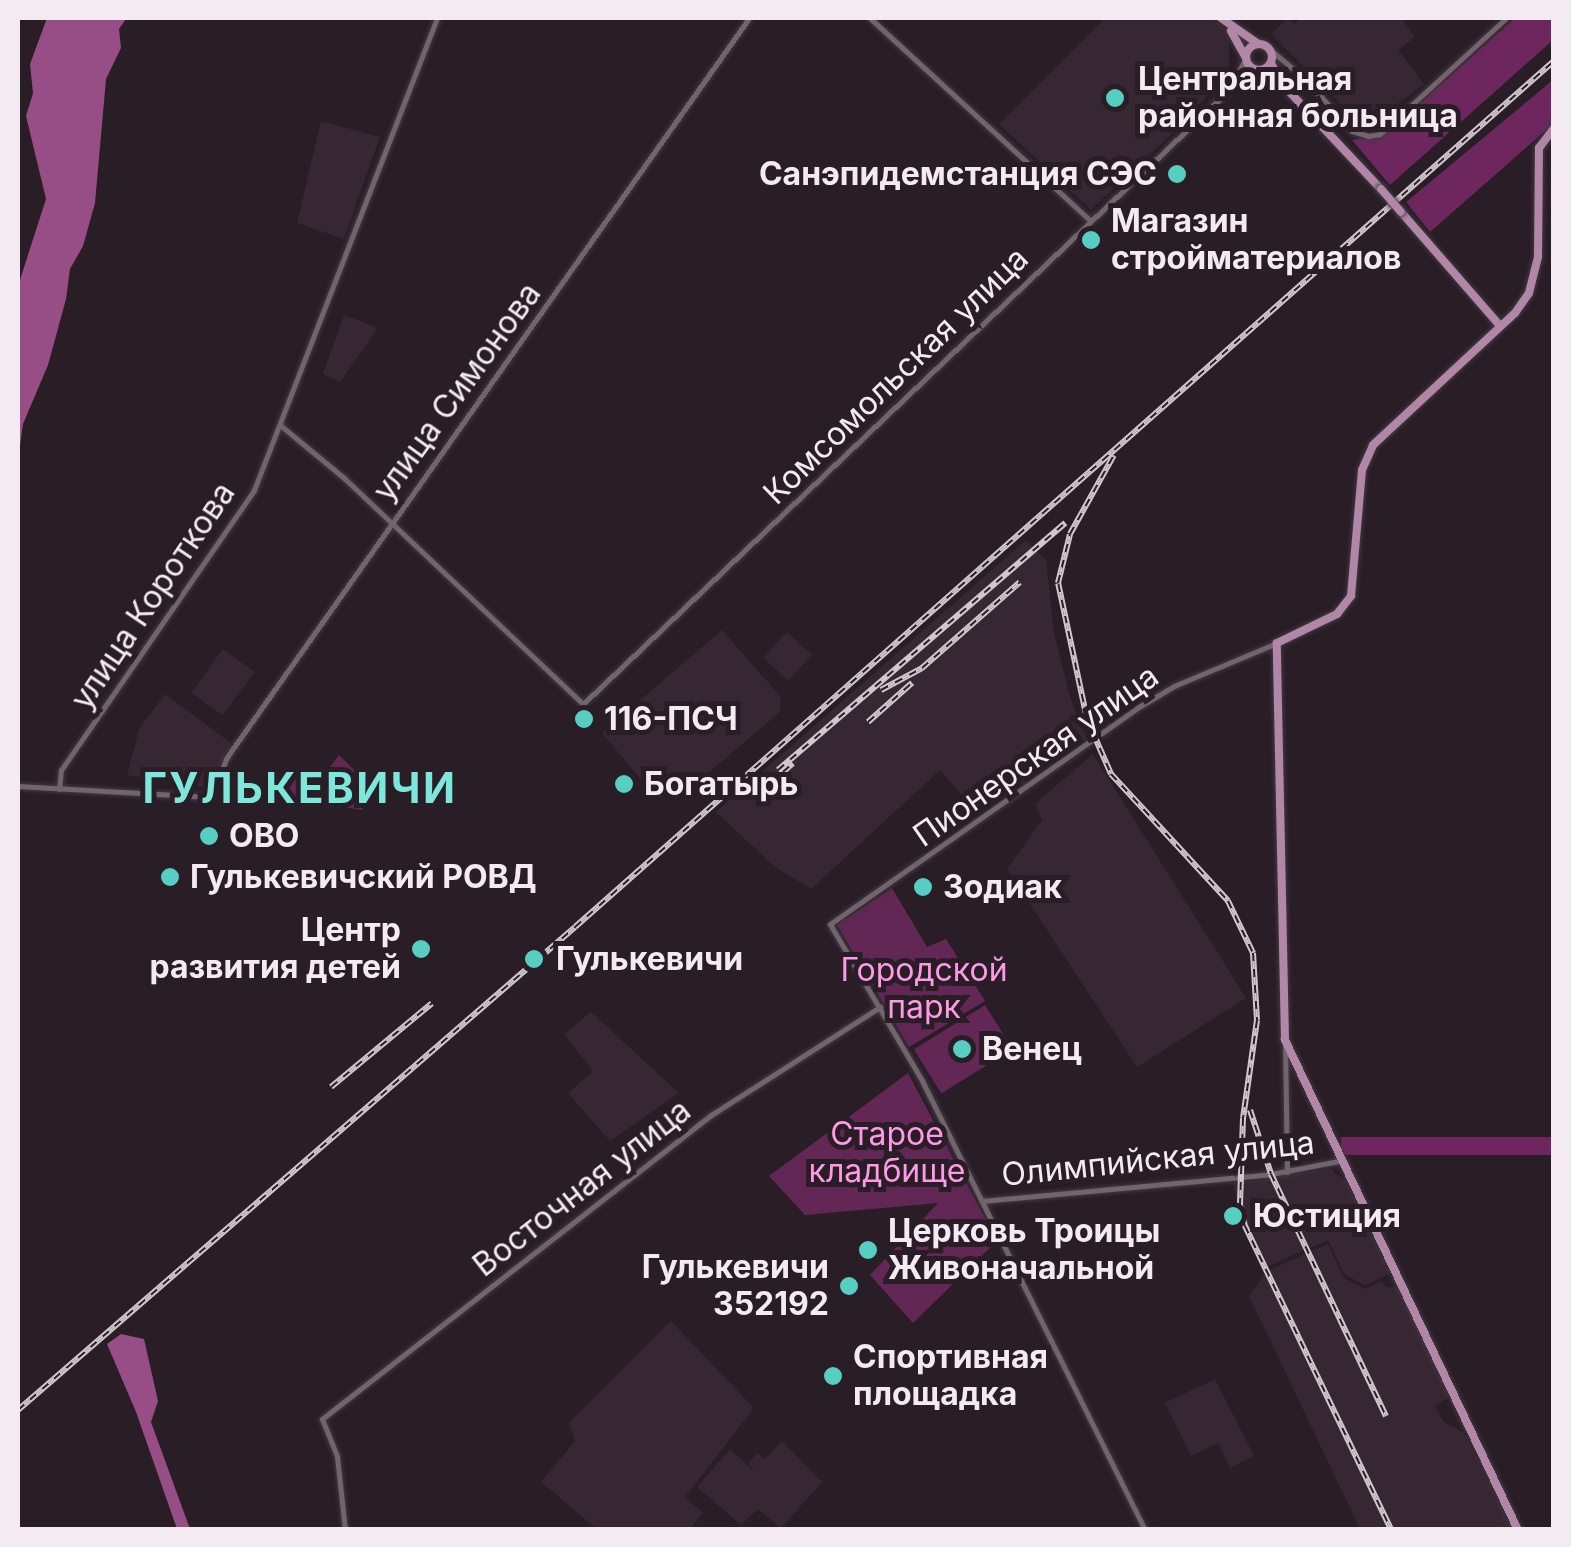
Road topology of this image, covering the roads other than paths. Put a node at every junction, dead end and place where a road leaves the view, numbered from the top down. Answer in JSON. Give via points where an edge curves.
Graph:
{"nodes":[{"id":1,"x":437,"y":18,"type":"edge"},
{"id":2,"x":749,"y":18,"type":"edge"},
{"id":3,"x":870,"y":18,"type":"edge"},
{"id":4,"x":1220,"y":18,"type":"edge"},
{"id":5,"x":1506,"y":18,"type":"edge"},
{"id":6,"x":1230,"y":27,"type":"junction"},
{"id":7,"x":1264,"y":46,"type":"junction"},
{"id":8,"x":1246,"y":59,"type":"junction"},
{"id":9,"x":1288,"y":62,"type":"junction"},
{"id":10,"x":1271,"y":63,"type":"junction"},
{"id":11,"x":1257,"y":70,"type":"junction"},
{"id":12,"x":1238,"y":78,"type":"junction"},
{"id":13,"x":1281,"y":82,"type":"junction"},
{"id":14,"x":1554,"y":128,"type":"edge"},
{"id":15,"x":1091,"y":221,"type":"junction"},
{"id":16,"x":1500,"y":326,"type":"junction"},
{"id":17,"x":280,"y":425,"type":"junction"},
{"id":18,"x":392,"y":522,"type":"junction"},
{"id":19,"x":1278,"y":643,"type":"junction"},
{"id":20,"x":18,"y":786,"type":"edge"},
{"id":21,"x":59,"y":789,"type":"junction"},
{"id":22,"x":880,"y":1007,"type":"junction"},
{"id":23,"x":1285,"y":1040,"type":"junction"},
{"id":24,"x":1339,"y":1161,"type":"junction"},
{"id":25,"x":1287,"y":1172,"type":"junction"},
{"id":26,"x":982,"y":1201,"type":"junction"},
{"id":27,"x":345,"y":1530,"type":"edge"},
{"id":28,"x":1145,"y":1530,"type":"edge"},
{"id":29,"x":1518,"y":1530,"type":"edge"}],
"edges":[{"from":1,"to":17,"type":"street","name":"улица Короткова"},
{"from":2,"to":18,"type":"street","name":"улица Симонова"},
{"from":3,"to":15,"type":"street"},
{"from":4,"to":6,"type":"main road"},
{"from":5,"to":9,"type":"street","via":[[1374,135],[1352,130]]},
{"from":6,"to":7,"type":"main road"},
{"from":6,"to":8,"type":"main road"},
{"from":7,"to":8,"type":"main road","via":[[1252,47]]},
{"from":7,"to":9,"type":"street"},
{"from":7,"to":10,"type":"main road"},
{"from":8,"to":11,"type":"main road"},
{"from":8,"to":12,"type":"street","name":"Комсомольская улица"},
{"from":9,"to":10,"type":"street"},
{"from":10,"to":11,"type":"main road"},
{"from":10,"to":13,"type":"main road"},
{"from":11,"to":12,"type":"street","name":"Комсомольская улица"},
{"from":11,"to":13,"type":"main road"},
{"from":12,"to":15,"type":"street","name":"Комсомольская улица"},
{"from":13,"to":16,"type":"main road","bridge":true},
{"from":14,"to":16,"type":"main road","via":[[1538,161],[1534,277],[1522,305]]},
{"from":15,"to":18,"type":"street","name":"Комсомольская улица","via":[[583,704]]},
{"from":16,"to":19,"type":"main road","via":[[1372,445],[1362,470],[1351,596],[1336,614]]},
{"from":17,"to":18,"type":"street"},
{"from":17,"to":21,"type":"street","name":"улица Короткова","via":[[242,509],[61,770]]},
{"from":18,"to":21,"type":"street","name":"улица Симонова","via":[[227,756],[210,797]]},
{"from":19,"to":22,"type":"street","name":"Пионерская улица","via":[[1137,708],[830,924]]},
{"from":19,"to":23,"type":"main road"},
{"from":20,"to":21,"type":"street"},
{"from":22,"to":26,"type":"street"},
{"from":22,"to":27,"type":"street","name":"Восточная улица","via":[[711,1115],[322,1419],[337,1456]]},
{"from":23,"to":24,"type":"main road"},
{"from":23,"to":25,"type":"street"},
{"from":24,"to":25,"type":"street","name":"Олимпийская улица"},
{"from":24,"to":29,"type":"main road"},
{"from":25,"to":26,"type":"street","name":"Олимпийская улица"},
{"from":26,"to":28,"type":"street"}]}
